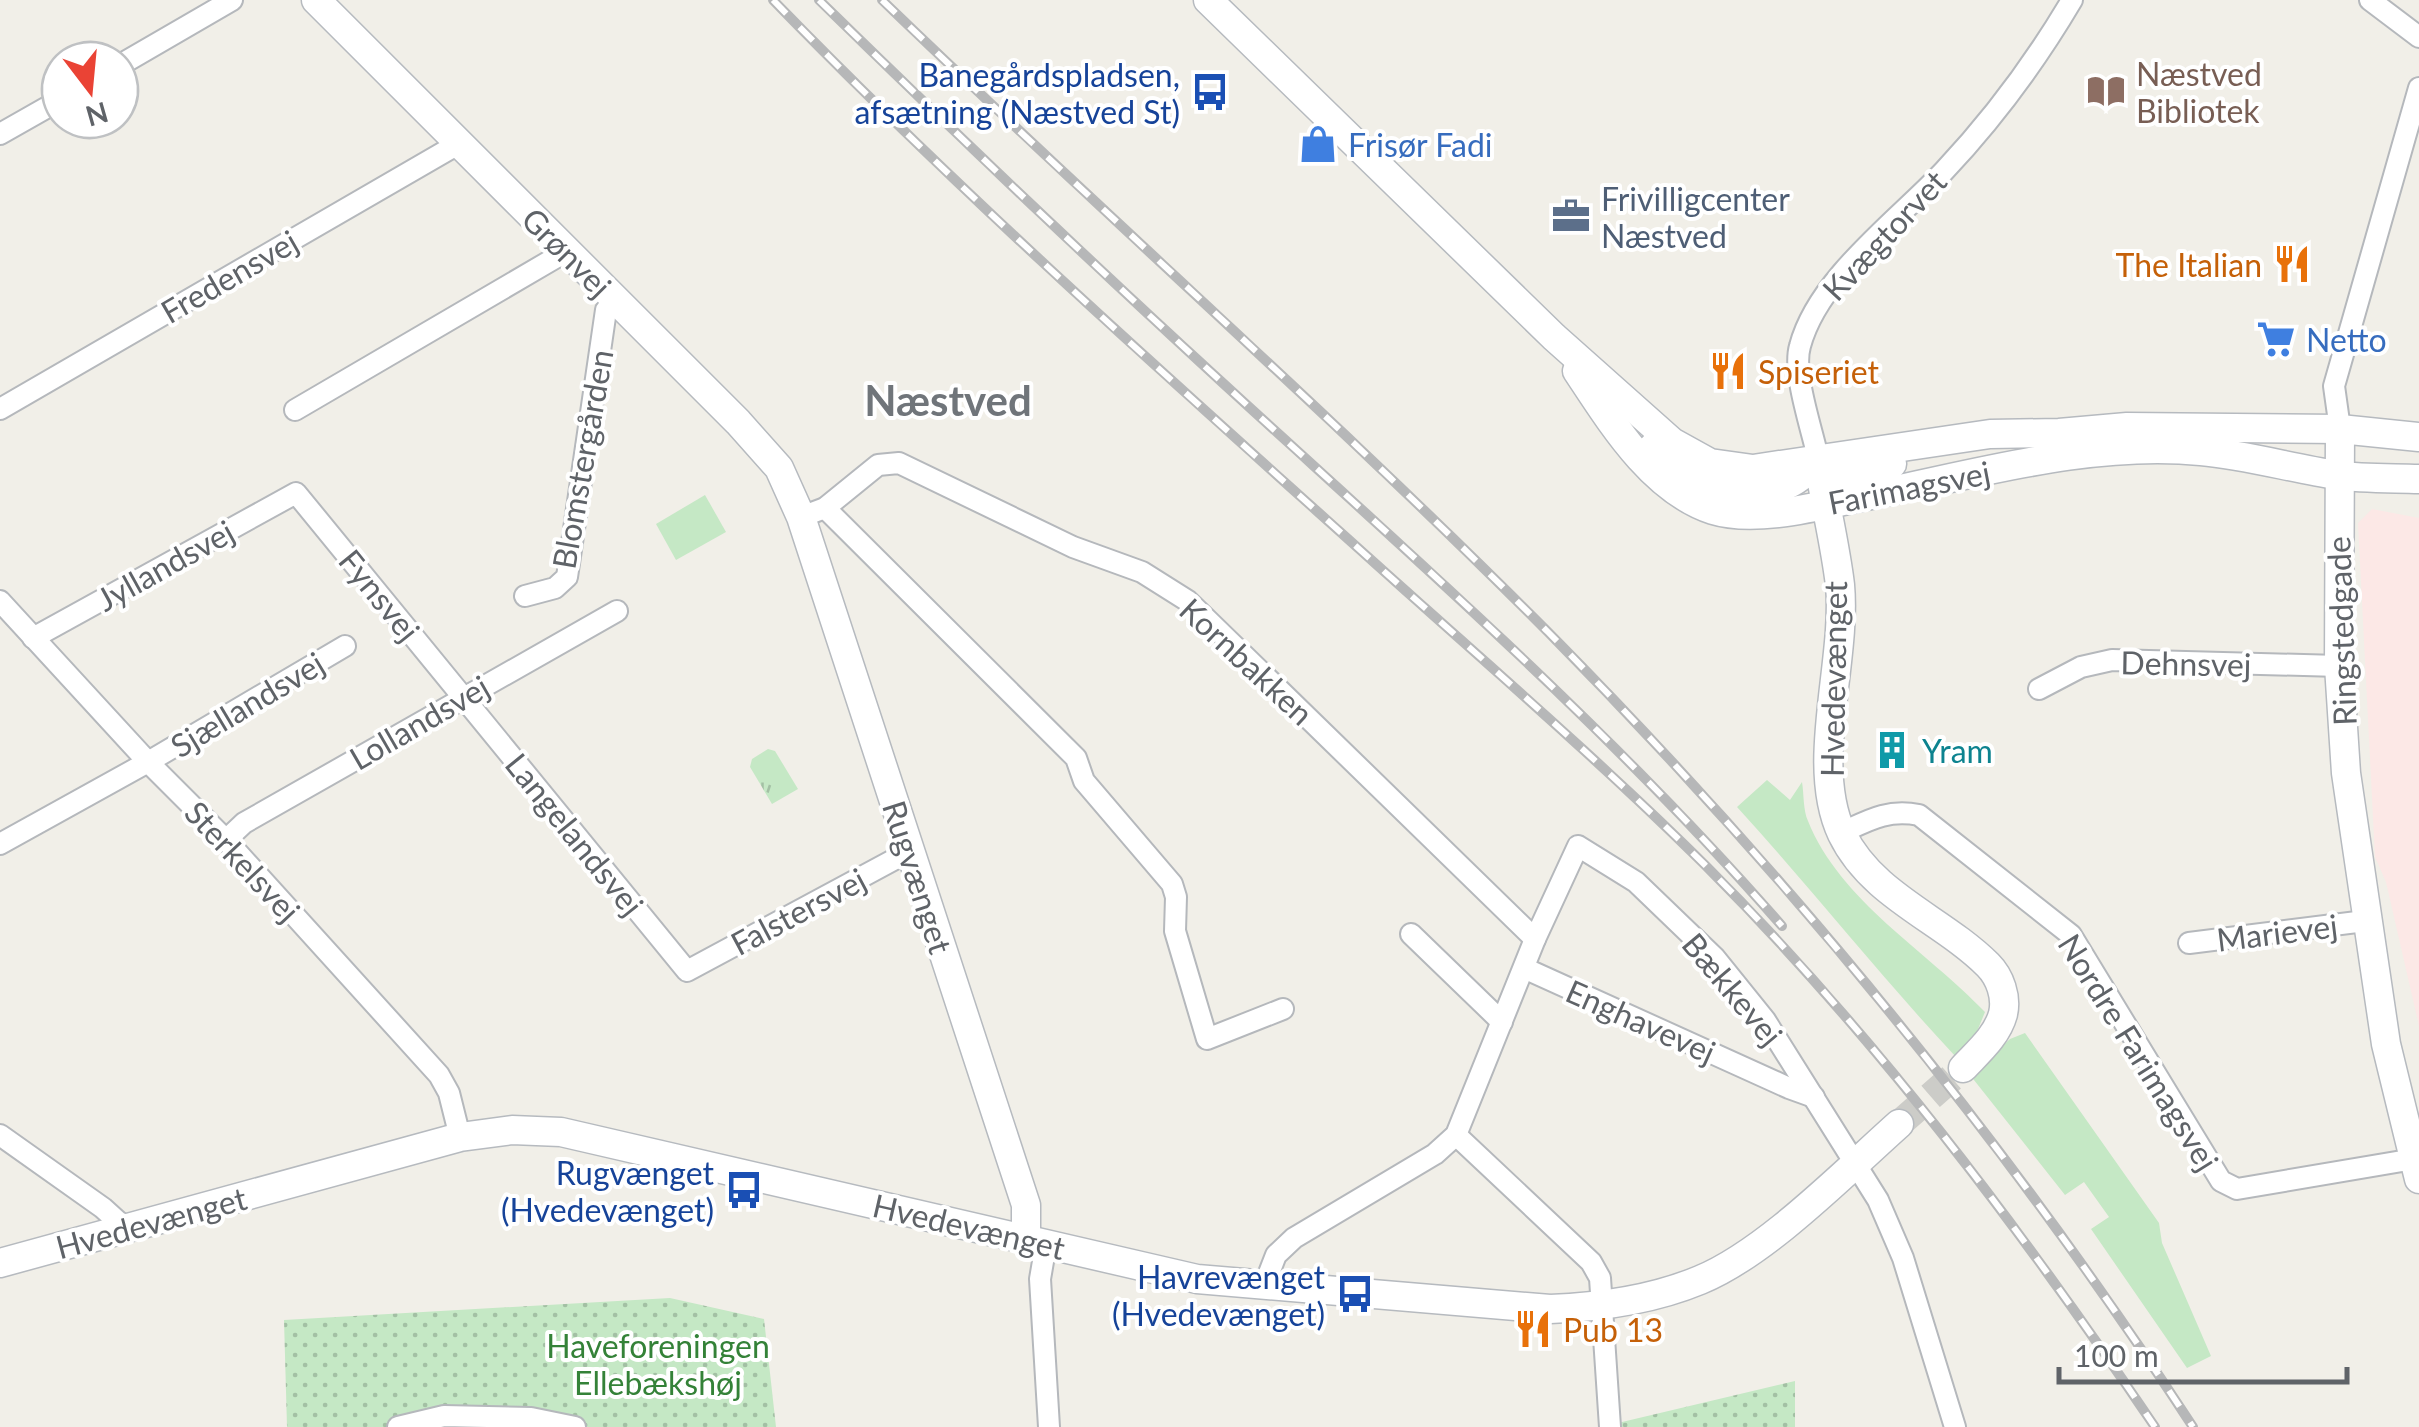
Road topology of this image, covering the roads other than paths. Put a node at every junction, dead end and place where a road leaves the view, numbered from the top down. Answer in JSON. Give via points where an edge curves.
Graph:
{"nodes":[{"id":1,"x":232,"y":0,"type":"edge"},
{"id":2,"x":316,"y":0,"type":"edge"},
{"id":3,"x":1208,"y":0,"type":"edge"},
{"id":4,"x":2072,"y":0,"type":"edge"},
{"id":5,"x":2370,"y":0,"type":"edge"},
{"id":6,"x":2419,"y":36,"type":"edge"},
{"id":7,"x":140,"y":53,"type":"edge"},
{"id":8,"x":2419,"y":88,"type":"edge"},
{"id":9,"x":40,"y":111,"type":"edge"},
{"id":10,"x":0,"y":134,"type":"edge"},
{"id":11,"x":458,"y":144,"type":"junction"},
{"id":12,"x":567,"y":251,"type":"junction"},
{"id":13,"x":616,"y":300,"type":"junction"},
{"id":14,"x":1554,"y":337,"type":"junction"},
{"id":15,"x":0,"y":409,"type":"edge"},
{"id":16,"x":295,"y":410,"type":"dead end"},
{"id":17,"x":1614,"y":423,"type":"junction"},
{"id":18,"x":2340,"y":429,"type":"junction"},
{"id":19,"x":2058,"y":433,"type":"junction"},
{"id":20,"x":2419,"y":437,"type":"edge"},
{"id":21,"x":1818,"y":458,"type":"junction"},
{"id":22,"x":2340,"y":476,"type":"junction"},
{"id":23,"x":2419,"y":479,"type":"edge"},
{"id":24,"x":296,"y":493,"type":"joint"},
{"id":25,"x":1825,"y":504,"type":"junction"},
{"id":26,"x":813,"y":512,"type":"junction"},
{"id":27,"x":526,"y":596,"type":"dead end"},
{"id":28,"x":0,"y":601,"type":"edge"},
{"id":29,"x":617,"y":610,"type":"dead end"},
{"id":30,"x":34,"y":638,"type":"junction"},
{"id":31,"x":345,"y":646,"type":"dead end"},
{"id":32,"x":2339,"y":666,"type":"junction"},
{"id":33,"x":2039,"y":688,"type":"dead end"},
{"id":34,"x":462,"y":698,"type":"junction"},
{"id":35,"x":148,"y":762,"type":"junction"},
{"id":36,"x":1842,"y":833,"type":"junction"},
{"id":37,"x":226,"y":840,"type":"junction"},
{"id":38,"x":0,"y":844,"type":"edge"},
{"id":39,"x":910,"y":851,"type":"junction"},
{"id":40,"x":2366,"y":921,"type":"junction"},
{"id":41,"x":1411,"y":934,"type":"dead end"},
{"id":42,"x":1535,"y":939,"type":"junction"},
{"id":43,"x":2189,"y":943,"type":"dead end"},
{"id":44,"x":1524,"y":968,"type":"junction"},
{"id":45,"x":687,"y":971,"type":"joint"},
{"id":46,"x":2377,"y":984,"type":"junction"},
{"id":47,"x":1283,"y":1009,"type":"dead end"},
{"id":48,"x":1502,"y":1022,"type":"junction"},
{"id":49,"x":1962,"y":1068,"type":"tunnel mouth"},
{"id":50,"x":1814,"y":1096,"type":"junction"},
{"id":51,"x":2419,"y":1116,"type":"edge"},
{"id":52,"x":1899,"y":1124,"type":"tunnel mouth"},
{"id":53,"x":0,"y":1135,"type":"edge"},
{"id":54,"x":1456,"y":1135,"type":"junction"},
{"id":55,"x":460,"y":1137,"type":"junction"},
{"id":56,"x":1856,"y":1163,"type":"junction"},
{"id":57,"x":2417,"y":1169,"type":"edge"},
{"id":58,"x":125,"y":1228,"type":"junction"},
{"id":59,"x":1036,"y":1241,"type":"junction"},
{"id":60,"x":0,"y":1264,"type":"edge"},
{"id":61,"x":1264,"y":1286,"type":"junction"},
{"id":62,"x":1604,"y":1307,"type":"junction"},
{"id":63,"x":531,"y":1423,"type":"edge"},
{"id":64,"x":398,"y":1427,"type":"edge"},
{"id":65,"x":576,"y":1427,"type":"edge"},
{"id":66,"x":1048,"y":1427,"type":"edge"},
{"id":67,"x":1610,"y":1427,"type":"edge"},
{"id":68,"x":1955,"y":1427,"type":"edge"}],
"edges":[{"from":1,"to":7,"type":"street"},
{"from":2,"to":11,"type":"street","name":"Grønvej"},
{"from":3,"to":14,"type":"street","name":"Farimagsvej"},
{"from":4,"to":21,"type":"street","name":"Kvægtorvet","via":[[2001,102],[1842,273],[1814,312],[1798,356]]},
{"from":5,"to":6,"type":"street"},
{"from":8,"to":18,"type":"street","name":"Ringstedgade","via":[[2334,386]]},
{"from":9,"to":10,"type":"street"},
{"from":11,"to":12,"type":"street","name":"Grønvej"},
{"from":11,"to":15,"type":"street","name":"Fredensvej"},
{"from":12,"to":13,"type":"street","name":"Grønvej"},
{"from":12,"to":16,"type":"street"},
{"from":13,"to":26,"type":"street","name":"Grønvej","via":[[738,422]]},
{"from":13,"to":27,"type":"street","name":"Blomstergården","via":[[606,310],[567,577]]},
{"from":14,"to":17,"type":"street","name":"Farimagsvej"},
{"from":14,"to":21,"type":"street","name":"Farimagsvej","via":[[1672,442],[1710,463],[1753,469]]},
{"from":17,"to":21,"type":"street","via":[[1685,472],[1728,490],[1780,488]]},
{"from":17,"to":25,"type":"street","name":"Farimagsvej","via":[[1654,472],[1714,510],[1750,515]]},
{"from":18,"to":19,"type":"street","name":"Farimagsvej","via":[[2128,427]]},
{"from":18,"to":20,"type":"street","name":"Farimagsvej"},
{"from":18,"to":22,"type":"street","name":"Ringstedgade"},
{"from":19,"to":21,"type":"street","name":"Farimagsvej","via":[[1990,434]]},
{"from":19,"to":25,"type":"street","via":[[1869,467],[1838,484]]},
{"from":21,"to":25,"type":"street","name":"Kvægtorvet"},
{"from":22,"to":23,"type":"street","name":"Farimagsvej"},
{"from":22,"to":25,"type":"street","name":"Farimagsvej","via":[[2200,450],[2130,450]]},
{"from":22,"to":32,"type":"street","name":"Ringstedgade"},
{"from":24,"to":30,"type":"street","name":"Jyllandsvej"},
{"from":24,"to":34,"type":"street","name":"Fynsvej"},
{"from":25,"to":36,"type":"street","name":"Hvedevænget","via":[[1840,586],[1830,792]]},
{"from":26,"to":39,"type":"street","name":"Rugvænget"},
{"from":26,"to":42,"type":"street","name":"Kornbakken","via":[[878,465],[899,462],[1073,547],[1142,572],[1188,601]]},
{"from":26,"to":47,"type":"street","via":[[1076,758],[1084,781],[1172,884],[1175,931],[1207,1038]]},
{"from":28,"to":30,"type":"street","name":"Sterkelsvej"},
{"from":29,"to":34,"type":"street","name":"Lollandsvej"},
{"from":30,"to":35,"type":"street","name":"Sterkelsvej"},
{"from":31,"to":35,"type":"street","name":"Sjællandsvej"},
{"from":32,"to":33,"type":"street","name":"Dehnsvej","via":[[2112,660]]},
{"from":32,"to":40,"type":"street","name":"Ringstedgade"},
{"from":34,"to":37,"type":"street","name":"Lollandsvej"},
{"from":34,"to":45,"type":"street","name":"Langelandsvej"},
{"from":35,"to":37,"type":"street","name":"Sterkelsvej"},
{"from":35,"to":38,"type":"street","name":"Sjællandsvej"},
{"from":36,"to":49,"type":"street","name":"Hvedevænget","via":[[1881,884],[1990,966],[2003,988],[2004,1012],[1994,1036]]},
{"from":36,"to":57,"type":"street","name":"Nordre Farimagsvej","via":[[1883,813],[1919,816],[2070,935],[2221,1181],[2237,1189]]},
{"from":37,"to":55,"type":"street","name":"Sterkelsvej","via":[[440,1075]]},
{"from":39,"to":45,"type":"street","name":"Falstersvej"},
{"from":39,"to":59,"type":"street","name":"Rugvænget"},
{"from":40,"to":43,"type":"street","name":"Marievej"},
{"from":40,"to":46,"type":"street","name":"Ringstedgade"},
{"from":41,"to":48,"type":"street"},
{"from":42,"to":44,"type":"street"},
{"from":42,"to":50,"type":"street","name":"Bækkevej","via":[[1578,846],[1636,882],[1715,958]]},
{"from":44,"to":48,"type":"street"},
{"from":44,"to":50,"type":"street","name":"Enghavevej"},
{"from":46,"to":51,"type":"street"},
{"from":46,"to":57,"type":"street","name":"Ringstedgade"},
{"from":48,"to":54,"type":"street"},
{"from":50,"to":56,"type":"street","name":"Bækkevej"},
{"from":52,"to":56,"type":"street","name":"Hvedevænget"},
{"from":53,"to":58,"type":"street"},
{"from":54,"to":61,"type":"street","via":[[1294,1238],[1276,1255]]},
{"from":54,"to":62,"type":"street","via":[[1591,1262]]},
{"from":55,"to":58,"type":"street","name":"Hvedevænget"},
{"from":55,"to":59,"type":"street","name":"Hvedevænget","via":[[560,1132]]},
{"from":56,"to":62,"type":"street","name":"Hvedevænget","via":[[1754,1250],[1703,1279]]},
{"from":56,"to":68,"type":"street","name":"Bækkevej","via":[[1903,1258]]},
{"from":58,"to":60,"type":"street","name":"Hvedevænget"},
{"from":59,"to":61,"type":"street","name":"Hvedevænget","via":[[1197,1279]]},
{"from":59,"to":66,"type":"street"},
{"from":61,"to":62,"type":"street","name":"Hvedevænget","via":[[1550,1309]]},
{"from":62,"to":67,"type":"street"},
{"from":63,"to":64,"type":"street","via":[[444,1416]]},
{"from":63,"to":65,"type":"street"}]}
